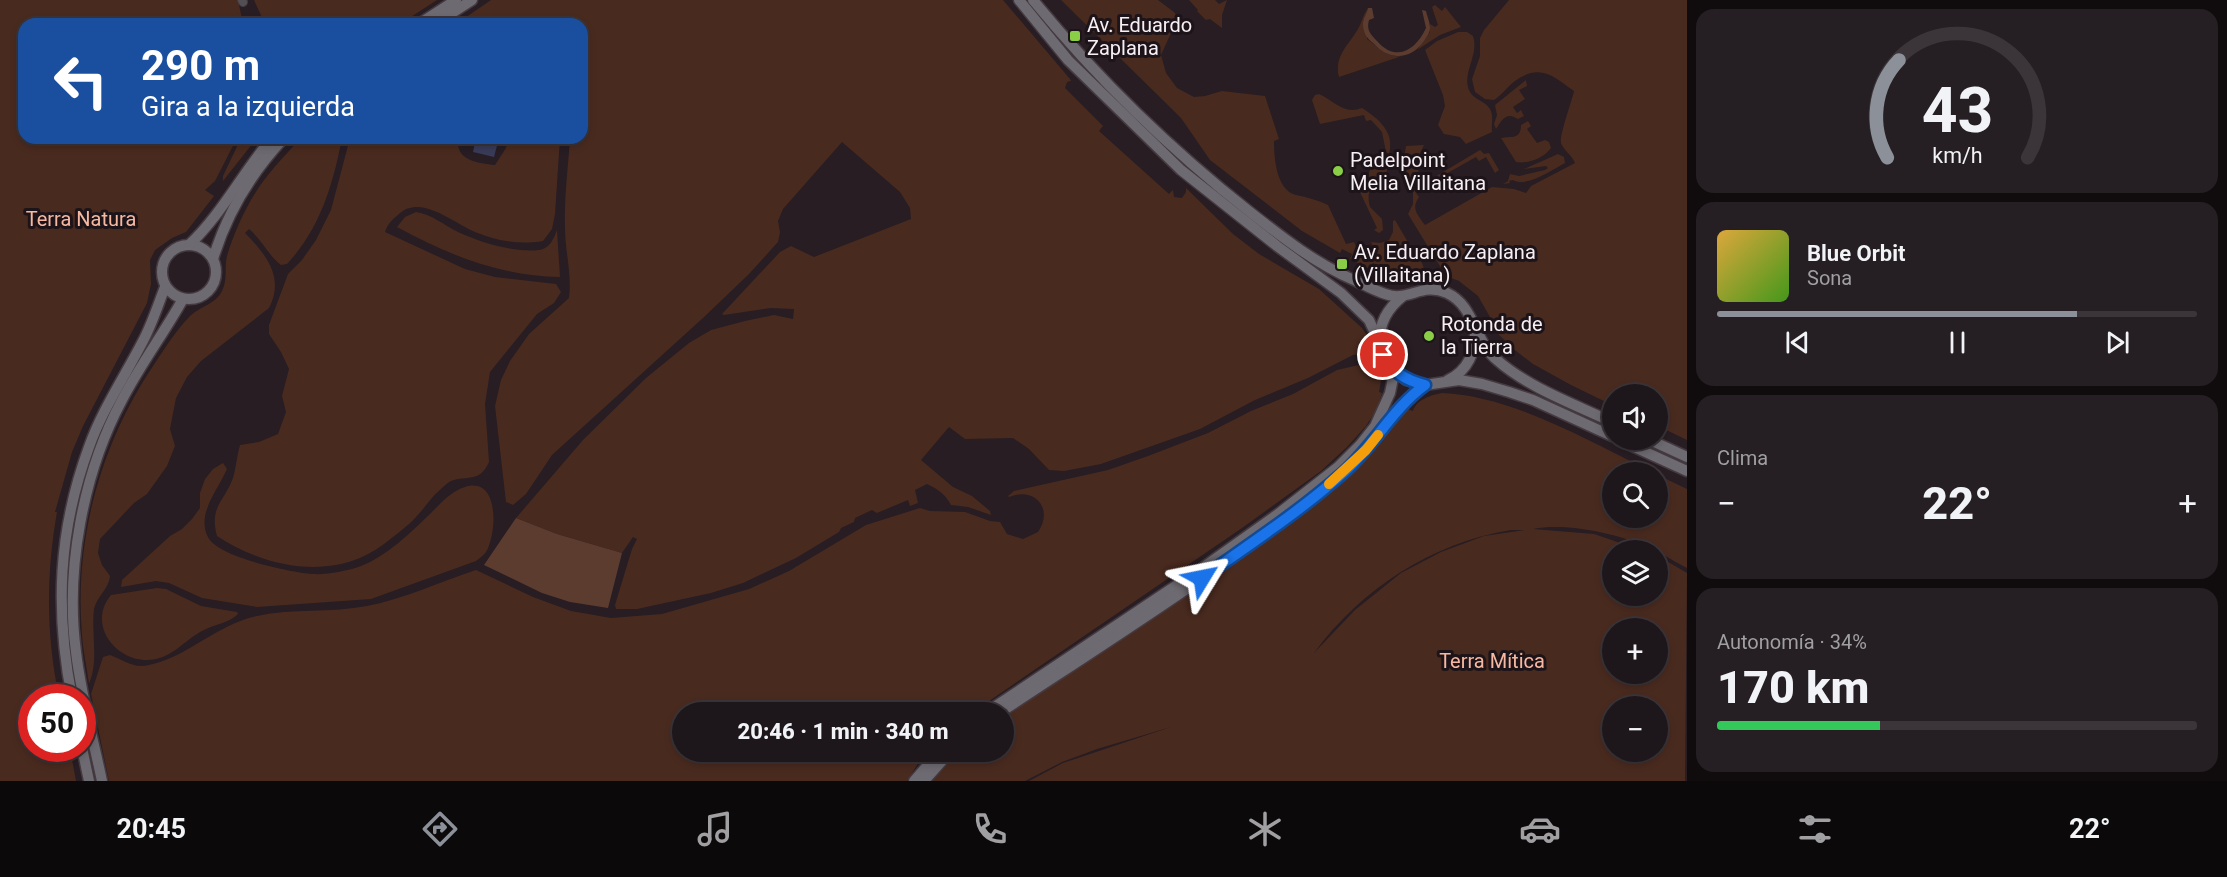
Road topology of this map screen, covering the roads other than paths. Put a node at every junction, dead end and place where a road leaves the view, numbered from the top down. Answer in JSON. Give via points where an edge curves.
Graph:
{"nodes":[{"id":1,"x":456,"y":0,"type":"edge"},
{"id":2,"x":472,"y":0,"type":"edge"},
{"id":3,"x":1019,"y":0,"type":"edge"},
{"id":4,"x":1033,"y":0,"type":"edge"},
{"id":5,"x":428,"y":18,"type":"edge"},
{"id":6,"x":444,"y":18,"type":"edge"},
{"id":7,"x":267,"y":144,"type":"edge"},
{"id":8,"x":279,"y":144,"type":"edge"},
{"id":9,"x":189,"y":245,"type":"junction"},
{"id":10,"x":213,"y":259,"type":"junction"},
{"id":11,"x":165,"y":286,"type":"junction"},
{"id":12,"x":1405,"y":295,"type":"junction"},
{"id":13,"x":183,"y":299,"type":"junction"},
{"id":14,"x":1475,"y":328,"type":"junction"},
{"id":15,"x":1381,"y":348,"type":"junction"},
{"id":16,"x":1391,"y":368,"type":"junction"},
{"id":17,"x":1439,"y":384,"type":"junction"},
{"id":18,"x":1425,"y":385,"type":"junction"},
{"id":19,"x":1602,"y":417,"type":"edge"},
{"id":20,"x":1602,"y":431,"type":"edge"},
{"id":21,"x":1668,"y":448,"type":"edge"},
{"id":22,"x":1641,"y":450,"type":"edge"},
{"id":23,"x":1687,"y":457,"type":"edge"},
{"id":24,"x":1687,"y":471,"type":"edge"},
{"id":25,"x":70,"y":684,"type":"edge"},
{"id":26,"x":1002,"y":702,"type":"edge"},
{"id":27,"x":1014,"y":703,"type":"edge"},
{"id":28,"x":85,"y":762,"type":"edge"},
{"id":29,"x":930,"y":762,"type":"edge"},
{"id":30,"x":941,"y":762,"type":"edge"},
{"id":31,"x":89,"y":781,"type":"edge"},
{"id":32,"x":102,"y":781,"type":"edge"},
{"id":33,"x":914,"y":781,"type":"edge"},
{"id":34,"x":924,"y":781,"type":"edge"}],
"edges":[{"from":1,"to":5,"type":"main road"},
{"from":2,"to":6,"type":"main road"},
{"from":3,"to":15,"type":"main road","via":[[1068,60],[1181,170],[1341,293],[1369,320]]},
{"from":4,"to":12,"type":"main road","via":[[1118,94],[1189,163],[1235,200],[1295,247],[1332,270],[1394,296]]},
{"from":7,"to":9,"type":"main road"},
{"from":8,"to":10,"type":"main road","via":[[249,181],[219,237]]},
{"from":9,"to":10,"type":"main road"},
{"from":9,"to":11,"type":"main road","via":[[171,251],[164,262],[161,274]]},
{"from":10,"to":13,"type":"main road","via":[[216,271],[212,287],[199,298]]},
{"from":11,"to":13,"type":"main road"},
{"from":11,"to":25,"type":"main road","via":[[144,340],[89,445],[72,500],[61,598]]},
{"from":12,"to":14,"type":"main road","via":[[1433,289],[1446,293],[1460,301]]},
{"from":12,"to":15,"type":"main road","via":[[1384,317]]},
{"from":13,"to":32,"type":"main road","via":[[121,400],[100,448],[78,535],[73,600],[75,650]]},
{"from":14,"to":17,"type":"main road","via":[[1472,356],[1464,369]]},
{"from":14,"to":19,"type":"main road","via":[[1486,350],[1497,361],[1539,387]]},
{"from":15,"to":16,"type":"main road"},
{"from":16,"to":18,"type":"main road","via":[[1406,380]]},
{"from":16,"to":26,"type":"main road","via":[[1390,393],[1375,426],[1338,467],[1198,571]]},
{"from":17,"to":18,"type":"main road"},
{"from":17,"to":20,"type":"main road","via":[[1459,380],[1482,384],[1533,400]]},
{"from":18,"to":27,"type":"main road","via":[[1404,402],[1344,473],[1202,578]]},
{"from":21,"to":23,"type":"main road"},
{"from":22,"to":24,"type":"main road"},
{"from":28,"to":31,"type":"main road"},
{"from":29,"to":33,"type":"main road"},
{"from":30,"to":34,"type":"main road"}]}
